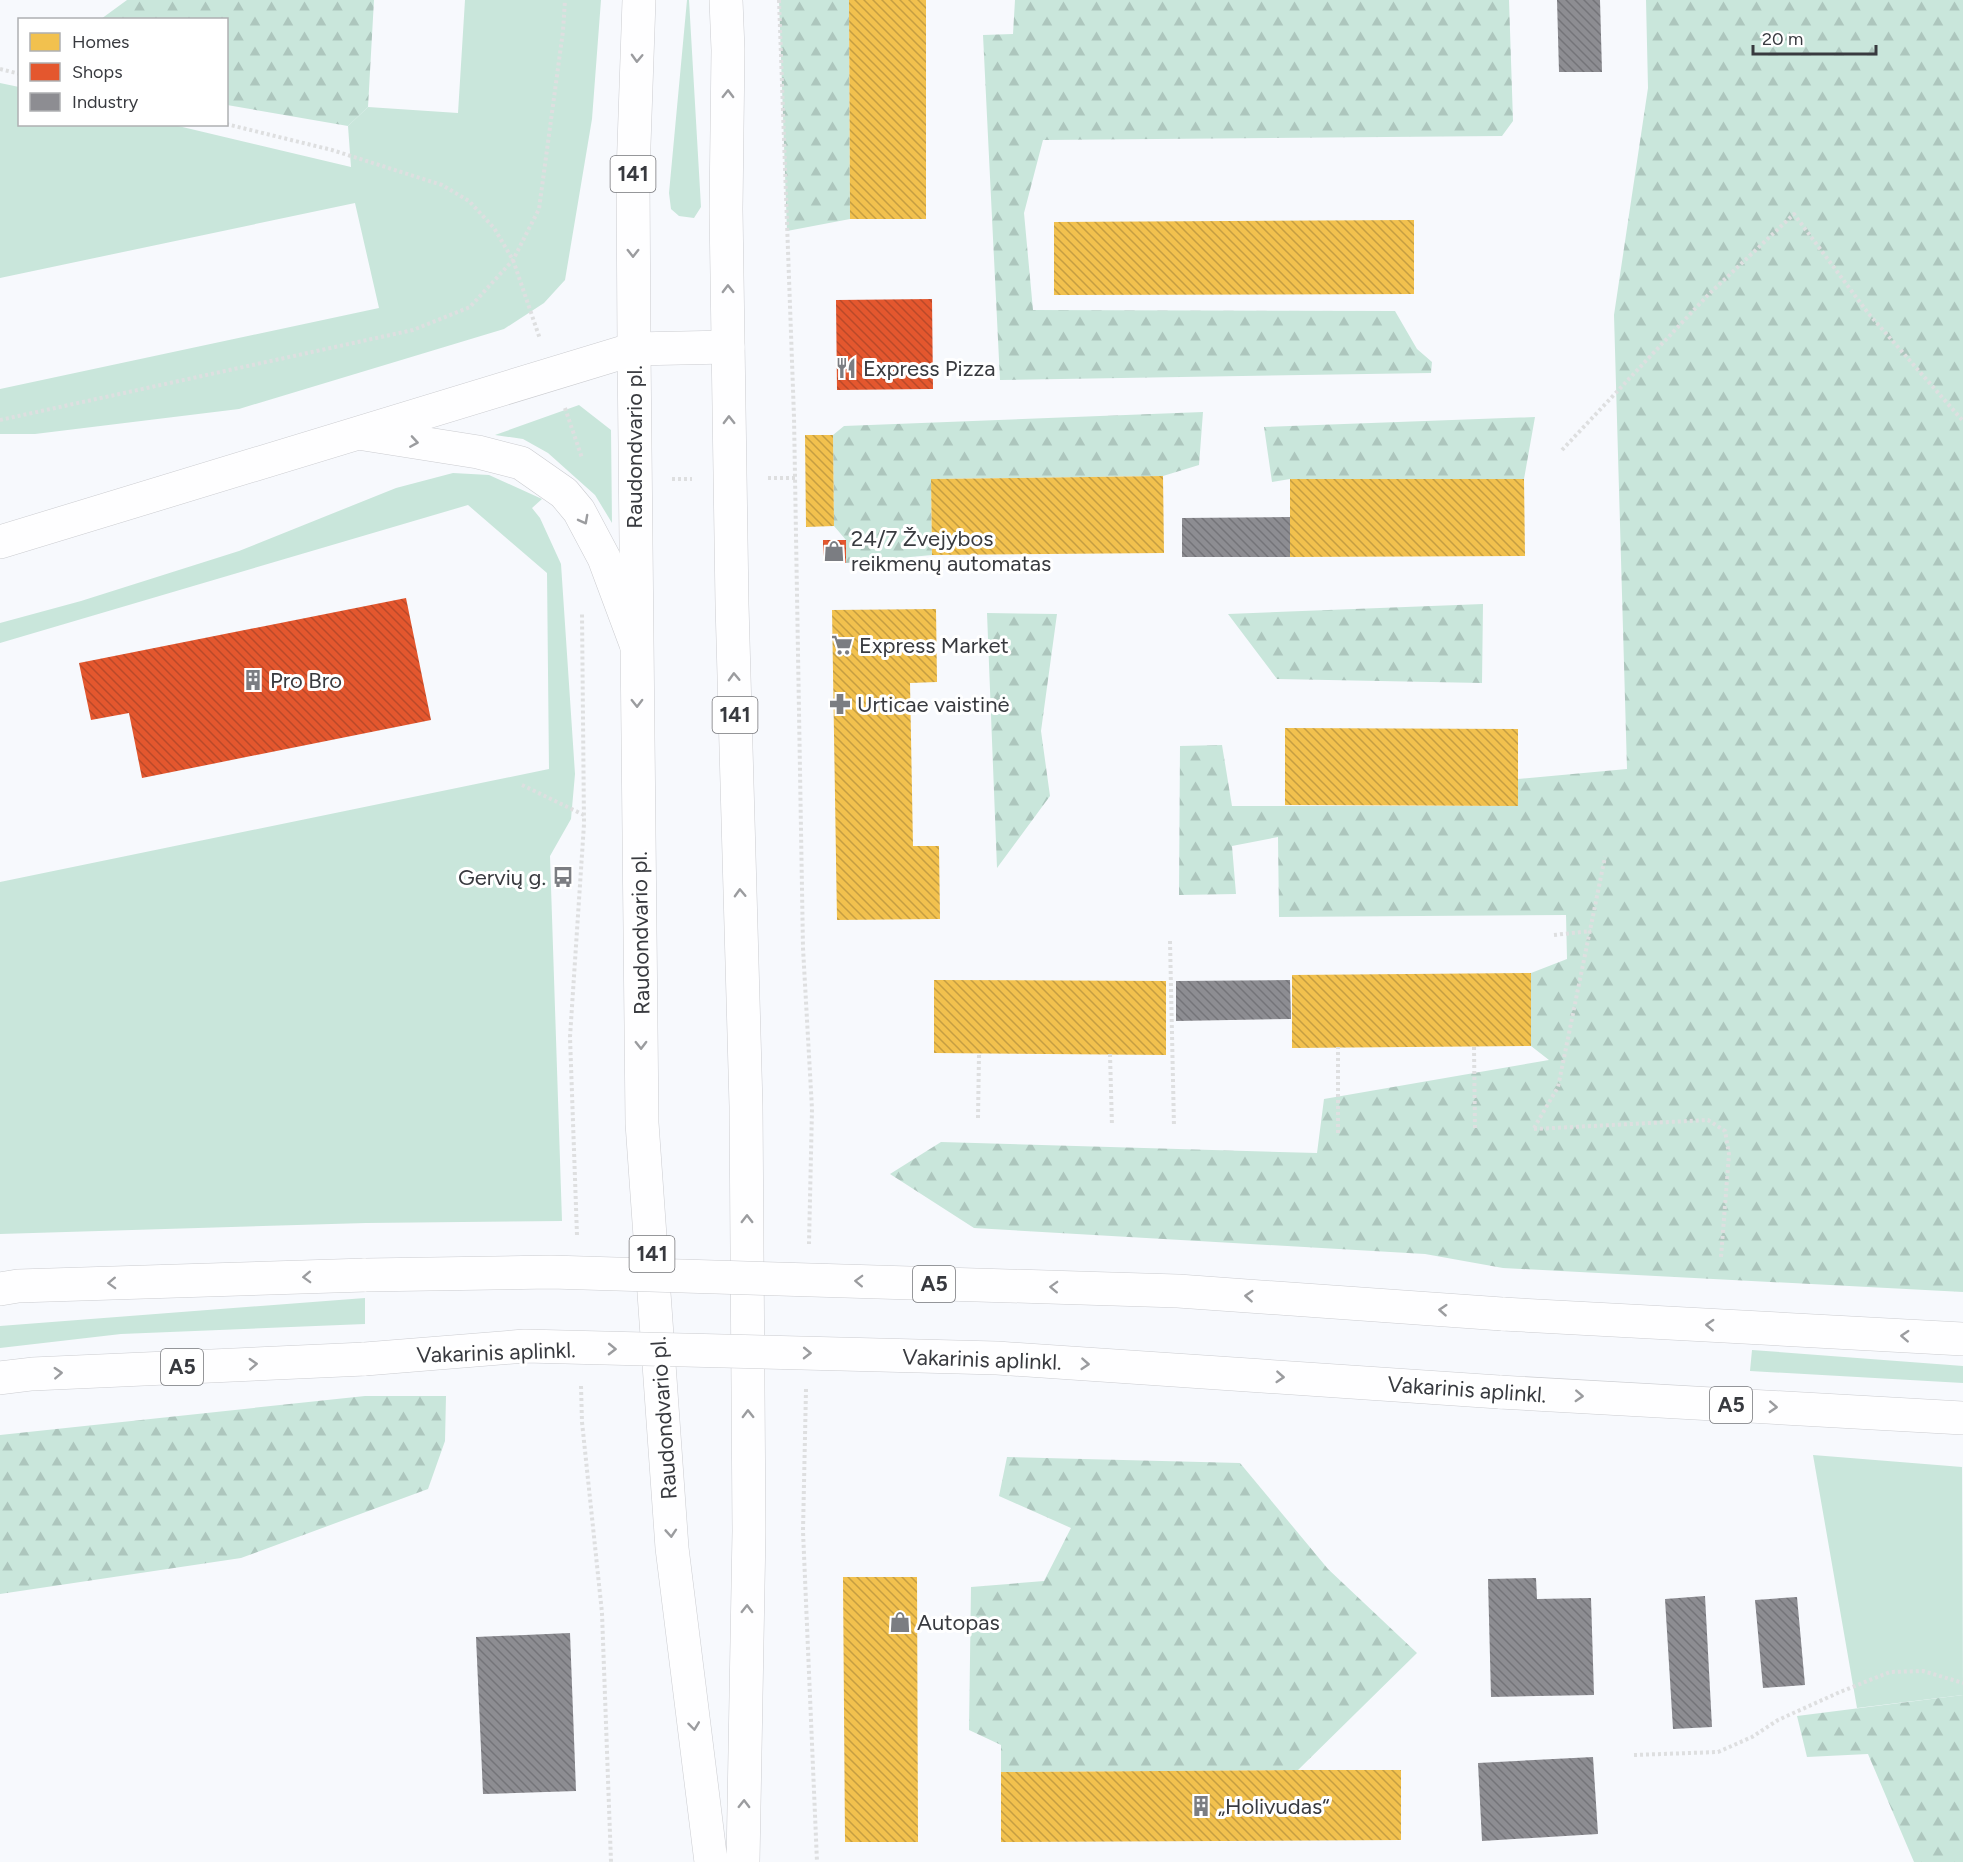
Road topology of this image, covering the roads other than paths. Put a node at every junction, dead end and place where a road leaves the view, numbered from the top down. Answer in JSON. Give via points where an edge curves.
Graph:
{"nodes":[{"id":1,"x":639,"y":0,"type":"edge"},
{"id":2,"x":726,"y":0,"type":"edge"},
{"id":3,"x":729,"y":347,"type":"junction"},
{"id":4,"x":634,"y":349,"type":"junction"},
{"id":5,"x":357,"y":433,"type":"junction"},
{"id":6,"x":0,"y":542,"type":"edge"},
{"id":7,"x":636,"y":644,"type":"junction"},
{"id":8,"x":6,"y":1287,"type":"edge"},
{"id":9,"x":1963,"y":1339,"type":"edge"},
{"id":10,"x":0,"y":1378,"type":"edge"},
{"id":11,"x":1963,"y":1418,"type":"edge"},
{"id":12,"x":711,"y":1862,"type":"edge"},
{"id":13,"x":742,"y":1862,"type":"edge"}],
"edges":[{"from":1,"to":4,"type":"main road","name":"Raudondvario pl.","number":"141","one_way":true,"via":[[633,174]]},
{"from":3,"to":2,"type":"main road","one_way":true},
{"from":3,"to":4,"type":"main road"},
{"from":13,"to":3,"type":"main road","number":"141","one_way":true,"via":[[749,1531],[747,1117]]},
{"from":4,"to":5,"type":"main road"},
{"from":4,"to":7,"type":"main road","name":"Raudondvario pl.","number":"141"},
{"from":5,"to":6,"type":"main road"},
{"from":5,"to":7,"type":"main road","one_way":true,"via":[[478,452],[520,463],[564,493],[579,511],[604,558]]},
{"from":7,"to":12,"type":"main road","name":"Raudondvario pl.","number":"141","one_way":true,"via":[[642,1123],[672,1548]]},
{"from":9,"to":8,"type":"main road","number":"A5","one_way":true,"bridge":true,"via":[[1502,1314],[1178,1291],[551,1272]]},
{"from":10,"to":11,"type":"main road","name":"Vakarinis aplinkl.","number":"A5","one_way":true,"bridge":true,"via":[[525,1347],[997,1358]]}]}
